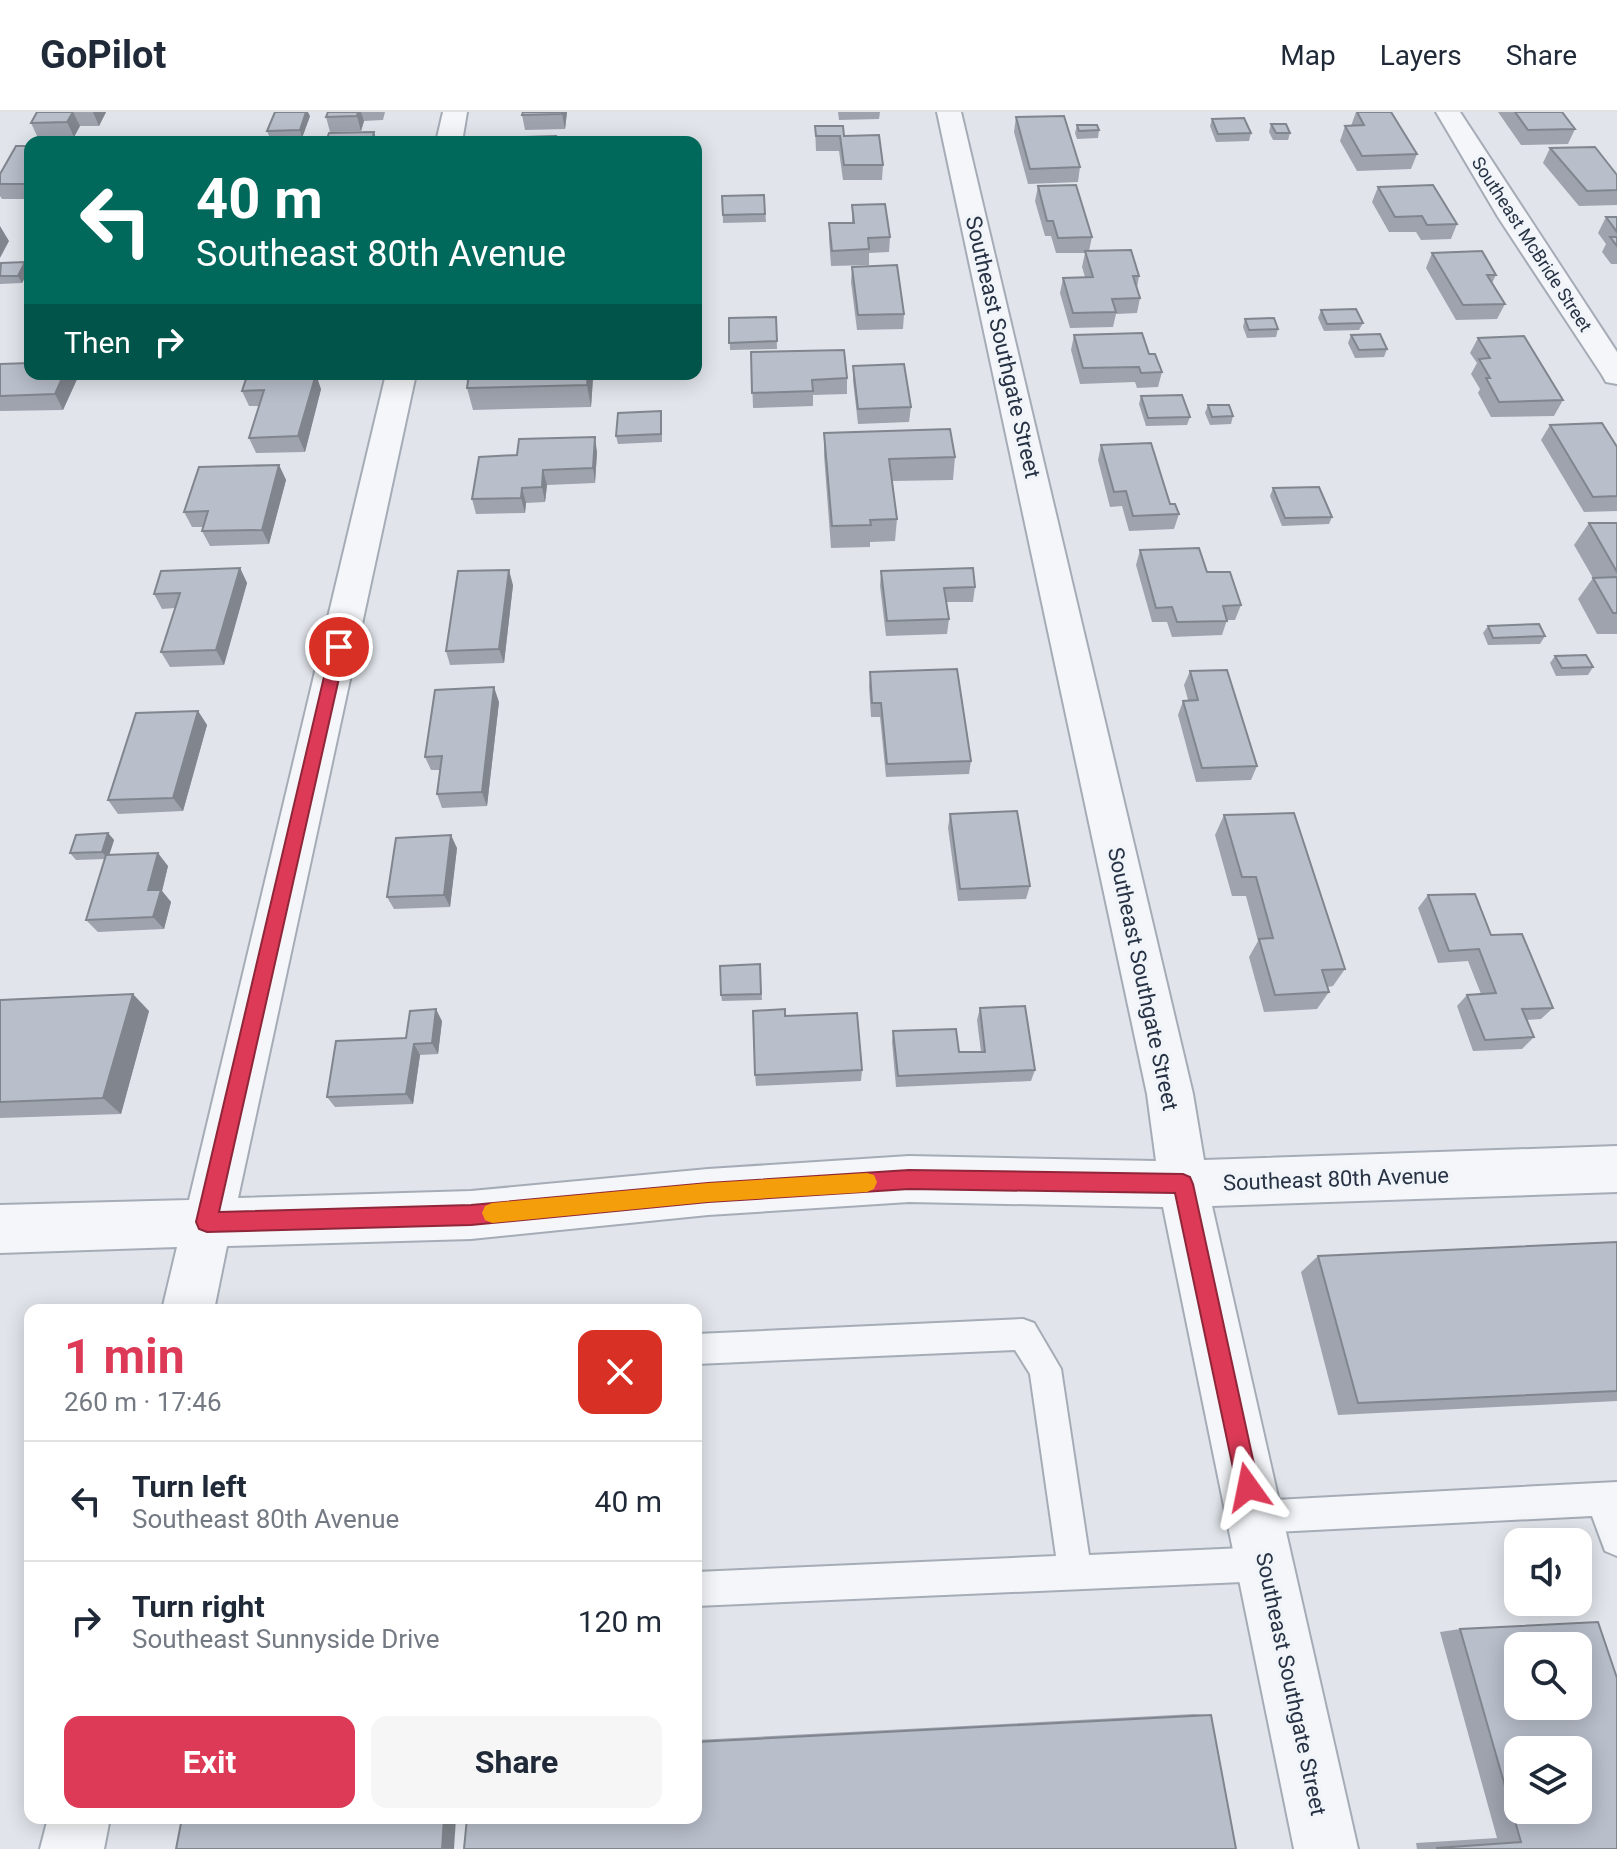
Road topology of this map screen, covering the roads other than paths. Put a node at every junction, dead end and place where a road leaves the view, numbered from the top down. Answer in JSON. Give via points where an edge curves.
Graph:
{"nodes":[{"id":1,"x":455,"y":112,"type":"edge"},
{"id":2,"x":949,"y":112,"type":"edge"},
{"id":3,"x":1448,"y":112,"type":"edge"},
{"id":4,"x":450,"y":136,"type":"edge"},
{"id":5,"x":1617,"y":375,"type":"edge"},
{"id":6,"x":400,"y":380,"type":"edge"},
{"id":7,"x":1617,"y":1169,"type":"edge"},
{"id":8,"x":1183,"y":1184,"type":"junction"},
{"id":9,"x":207,"y":1222,"type":"junction"},
{"id":10,"x":0,"y":1229,"type":"edge"},
{"id":11,"x":189,"y":1304,"type":"edge"},
{"id":12,"x":702,"y":1349,"type":"edge"},
{"id":13,"x":1610,"y":1498,"type":"edge"},
{"id":14,"x":1617,"y":1539,"type":"edge"},
{"id":15,"x":1260,"y":1541,"type":"junction"},
{"id":16,"x":1075,"y":1572,"type":"junction"},
{"id":17,"x":702,"y":1589,"type":"edge"},
{"id":18,"x":78,"y":1824,"type":"edge"},
{"id":19,"x":72,"y":1849,"type":"edge"},
{"id":20,"x":1326,"y":1849,"type":"edge"}],
"edges":[{"from":1,"to":4,"type":"street"},
{"from":2,"to":8,"type":"street","name":"Southeast Southgate Street","via":[[1170,1094]]},
{"from":3,"to":5,"type":"street","name":"Southeast McBride Street"},
{"from":6,"to":9,"type":"street"},
{"from":7,"to":8,"type":"street","name":"Southeast 80th Avenue"},
{"from":8,"to":9,"type":"street","name":"Southeast 80th Avenue","via":[[909,1179],[471,1215]]},
{"from":8,"to":15,"type":"street","name":"Southeast Southgate Street"},
{"from":9,"to":10,"type":"street","name":"Southeast 80th Avenue"},
{"from":9,"to":11,"type":"street"},
{"from":12,"to":16,"type":"lane","via":[[1023,1334],[1045,1369]]},
{"from":13,"to":14,"type":"lane"},
{"from":13,"to":15,"type":"lane"},
{"from":15,"to":16,"type":"lane"},
{"from":15,"to":20,"type":"street","name":"Southeast Southgate Street"},
{"from":16,"to":17,"type":"lane"},
{"from":18,"to":19,"type":"street"}]}
